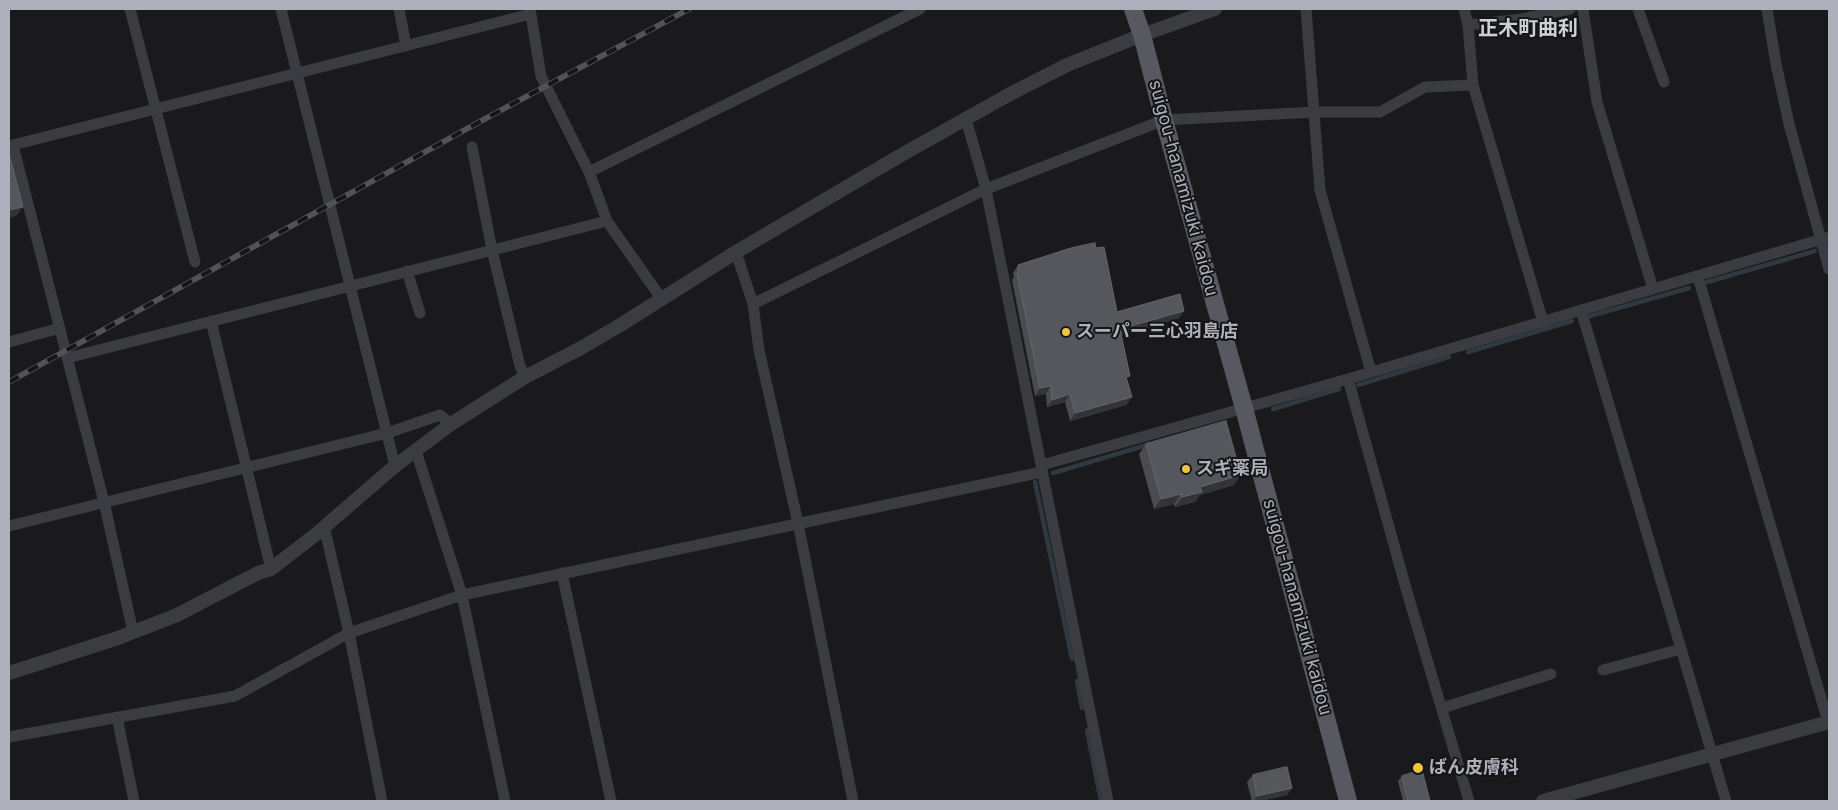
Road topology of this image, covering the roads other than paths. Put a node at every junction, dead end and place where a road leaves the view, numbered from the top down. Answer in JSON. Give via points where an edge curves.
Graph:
{"nodes":[{"id":1,"x":130,"y":9,"type":"edge"},
{"id":2,"x":281,"y":9,"type":"edge"},
{"id":3,"x":399,"y":9,"type":"edge"},
{"id":4,"x":920,"y":9,"type":"edge"},
{"id":5,"x":1133,"y":9,"type":"edge"},
{"id":6,"x":1215,"y":9,"type":"edge"},
{"id":7,"x":1306,"y":9,"type":"edge"},
{"id":8,"x":1464,"y":9,"type":"edge"},
{"id":9,"x":1570,"y":9,"type":"edge"},
{"id":10,"x":1583,"y":9,"type":"edge"},
{"id":11,"x":1638,"y":9,"type":"edge"},
{"id":12,"x":1767,"y":9,"type":"edge"},
{"id":13,"x":530,"y":11,"type":"edge"},
{"id":14,"x":1468,"y":25,"type":"junction"},
{"id":15,"x":1142,"y":35,"type":"junction"},
{"id":16,"x":406,"y":46,"type":"junction"},
{"id":17,"x":297,"y":74,"type":"junction"},
{"id":18,"x":1664,"y":82,"type":"dead end"},
{"id":19,"x":1473,"y":85,"type":"junction"},
{"id":20,"x":155,"y":109,"type":"junction"},
{"id":21,"x":1315,"y":112,"type":"junction"},
{"id":22,"x":966,"y":119,"type":"junction"},
{"id":23,"x":1164,"y":120,"type":"junction"},
{"id":24,"x":11,"y":146,"type":"edge"},
{"id":25,"x":472,"y":147,"type":"dead end"},
{"id":26,"x":589,"y":172,"type":"junction"},
{"id":27,"x":986,"y":189,"type":"junction"},
{"id":28,"x":607,"y":221,"type":"junction"},
{"id":29,"x":1825,"y":238,"type":"edge"},
{"id":30,"x":492,"y":250,"type":"junction"},
{"id":31,"x":736,"y":252,"type":"junction"},
{"id":32,"x":195,"y":262,"type":"dead end"},
{"id":33,"x":1829,"y":269,"type":"edge"},
{"id":34,"x":407,"y":271,"type":"junction"},
{"id":35,"x":1698,"y":277,"type":"junction"},
{"id":36,"x":350,"y":285,"type":"junction"},
{"id":37,"x":1653,"y":289,"type":"junction"},
{"id":38,"x":661,"y":298,"type":"junction"},
{"id":39,"x":753,"y":304,"type":"junction"},
{"id":40,"x":1581,"y":310,"type":"junction"},
{"id":41,"x":420,"y":313,"type":"dead end"},
{"id":42,"x":211,"y":321,"type":"junction"},
{"id":43,"x":1543,"y":322,"type":"junction"},
{"id":44,"x":60,"y":328,"type":"junction"},
{"id":45,"x":9,"y":342,"type":"edge"},
{"id":46,"x":68,"y":358,"type":"junction"},
{"id":47,"x":1371,"y":372,"type":"junction"},
{"id":48,"x":525,"y":377,"type":"junction"},
{"id":49,"x":1348,"y":379,"type":"junction"},
{"id":50,"x":1244,"y":408,"type":"junction"},
{"id":51,"x":451,"y":424,"type":"junction"},
{"id":52,"x":387,"y":433,"type":"junction"},
{"id":53,"x":416,"y":451,"type":"junction"},
{"id":54,"x":395,"y":466,"type":"junction"},
{"id":55,"x":246,"y":467,"type":"junction"},
{"id":56,"x":1042,"y":468,"type":"junction"},
{"id":57,"x":104,"y":502,"type":"junction"},
{"id":58,"x":798,"y":523,"type":"junction"},
{"id":59,"x":9,"y":526,"type":"edge"},
{"id":60,"x":324,"y":526,"type":"junction"},
{"id":61,"x":271,"y":569,"type":"junction"},
{"id":62,"x":562,"y":573,"type":"junction"},
{"id":63,"x":462,"y":595,"type":"junction"},
{"id":64,"x":133,"y":632,"type":"junction"},
{"id":65,"x":349,"y":634,"type":"junction"},
{"id":66,"x":1680,"y":649,"type":"junction"},
{"id":67,"x":1603,"y":670,"type":"dead end"},
{"id":68,"x":9,"y":673,"type":"edge"},
{"id":69,"x":1551,"y":674,"type":"dead end"},
{"id":70,"x":1442,"y":708,"type":"junction"},
{"id":71,"x":117,"y":717,"type":"junction"},
{"id":72,"x":1828,"y":722,"type":"edge"},
{"id":73,"x":9,"y":737,"type":"edge"},
{"id":74,"x":1713,"y":754,"type":"junction"},
{"id":75,"x":134,"y":801,"type":"edge"},
{"id":76,"x":382,"y":801,"type":"edge"},
{"id":77,"x":505,"y":801,"type":"edge"},
{"id":78,"x":611,"y":801,"type":"edge"},
{"id":79,"x":853,"y":801,"type":"edge"},
{"id":80,"x":1108,"y":801,"type":"edge"},
{"id":81,"x":1348,"y":801,"type":"edge"},
{"id":82,"x":1469,"y":801,"type":"edge"},
{"id":83,"x":1543,"y":801,"type":"edge"},
{"id":84,"x":1726,"y":801,"type":"edge"}],
"edges":[{"from":1,"to":20,"type":"street"},
{"from":2,"to":17,"type":"street"},
{"from":3,"to":16,"type":"street"},
{"from":4,"to":26,"type":"street"},
{"from":5,"to":15,"type":"main road","name":"suigou-hanamizuki kaidou"},
{"from":6,"to":15,"type":"street"},
{"from":7,"to":21,"type":"street"},
{"from":8,"to":14,"type":"street"},
{"from":9,"to":14,"type":"street"},
{"from":10,"to":37,"type":"street","via":[[1597,102]]},
{"from":11,"to":18,"type":"street"},
{"from":12,"to":29,"type":"street","via":[[1788,124]]},
{"from":13,"to":16,"type":"street"},
{"from":13,"to":26,"type":"street","via":[[541,76]]},
{"from":14,"to":19,"type":"street"},
{"from":15,"to":22,"type":"street","via":[[1067,65]]},
{"from":15,"to":23,"type":"main road","name":"suigou-hanamizuki kaidou"},
{"from":16,"to":17,"type":"street"},
{"from":17,"to":20,"type":"street"},
{"from":17,"to":36,"type":"street"},
{"from":19,"to":21,"type":"street","via":[[1425,86],[1380,112]]},
{"from":19,"to":43,"type":"street"},
{"from":20,"to":24,"type":"street"},
{"from":20,"to":32,"type":"street"},
{"from":21,"to":23,"type":"street"},
{"from":21,"to":47,"type":"street","via":[[1320,190]]},
{"from":22,"to":27,"type":"street"},
{"from":22,"to":31,"type":"street"},
{"from":23,"to":27,"type":"street"},
{"from":23,"to":50,"type":"main road","name":"suigou-hanamizuki kaidou"},
{"from":24,"to":44,"type":"street"},
{"from":25,"to":30,"type":"street"},
{"from":26,"to":28,"type":"street"},
{"from":27,"to":39,"type":"street"},
{"from":27,"to":56,"type":"street"},
{"from":28,"to":30,"type":"street"},
{"from":28,"to":38,"type":"street"},
{"from":29,"to":33,"type":"street"},
{"from":29,"to":35,"type":"street"},
{"from":30,"to":34,"type":"street"},
{"from":30,"to":48,"type":"street"},
{"from":31,"to":38,"type":"street"},
{"from":31,"to":39,"type":"street"},
{"from":34,"to":36,"type":"street"},
{"from":34,"to":41,"type":"street"},
{"from":35,"to":37,"type":"street"},
{"from":35,"to":72,"type":"street"},
{"from":36,"to":42,"type":"street"},
{"from":36,"to":52,"type":"street"},
{"from":37,"to":40,"type":"street"},
{"from":38,"to":48,"type":"street","via":[[581,348]]},
{"from":39,"to":58,"type":"street","via":[[758,350]]},
{"from":40,"to":43,"type":"street"},
{"from":40,"to":66,"type":"street"},
{"from":42,"to":46,"type":"street"},
{"from":42,"to":55,"type":"street"},
{"from":43,"to":47,"type":"street"},
{"from":44,"to":45,"type":"street"},
{"from":44,"to":46,"type":"street"},
{"from":46,"to":57,"type":"street"},
{"from":47,"to":49,"type":"street"},
{"from":48,"to":51,"type":"street"},
{"from":49,"to":50,"type":"street"},
{"from":49,"to":70,"type":"street"},
{"from":50,"to":56,"type":"street"},
{"from":50,"to":81,"type":"main road","name":"suigou-hanamizuki kaidou"},
{"from":51,"to":52,"type":"street","via":[[440,415]]},
{"from":51,"to":53,"type":"street"},
{"from":52,"to":54,"type":"street"},
{"from":52,"to":55,"type":"street"},
{"from":53,"to":54,"type":"street"},
{"from":53,"to":63,"type":"street"},
{"from":54,"to":60,"type":"street"},
{"from":55,"to":57,"type":"street"},
{"from":55,"to":61,"type":"street"},
{"from":56,"to":58,"type":"street"},
{"from":56,"to":80,"type":"street"},
{"from":57,"to":59,"type":"street"},
{"from":57,"to":64,"type":"street"},
{"from":58,"to":62,"type":"street"},
{"from":58,"to":79,"type":"street"},
{"from":60,"to":61,"type":"street"},
{"from":60,"to":65,"type":"street"},
{"from":61,"to":64,"type":"street","via":[[177,615]]},
{"from":62,"to":63,"type":"street"},
{"from":62,"to":78,"type":"street"},
{"from":63,"to":65,"type":"street"},
{"from":63,"to":77,"type":"street"},
{"from":64,"to":68,"type":"street"},
{"from":65,"to":71,"type":"street","via":[[235,696]]},
{"from":65,"to":76,"type":"street"},
{"from":66,"to":67,"type":"street"},
{"from":66,"to":74,"type":"street"},
{"from":69,"to":70,"type":"street"},
{"from":70,"to":82,"type":"street"},
{"from":71,"to":73,"type":"street"},
{"from":71,"to":75,"type":"street"},
{"from":72,"to":74,"type":"street"},
{"from":74,"to":83,"type":"street"},
{"from":74,"to":84,"type":"street"}]}
